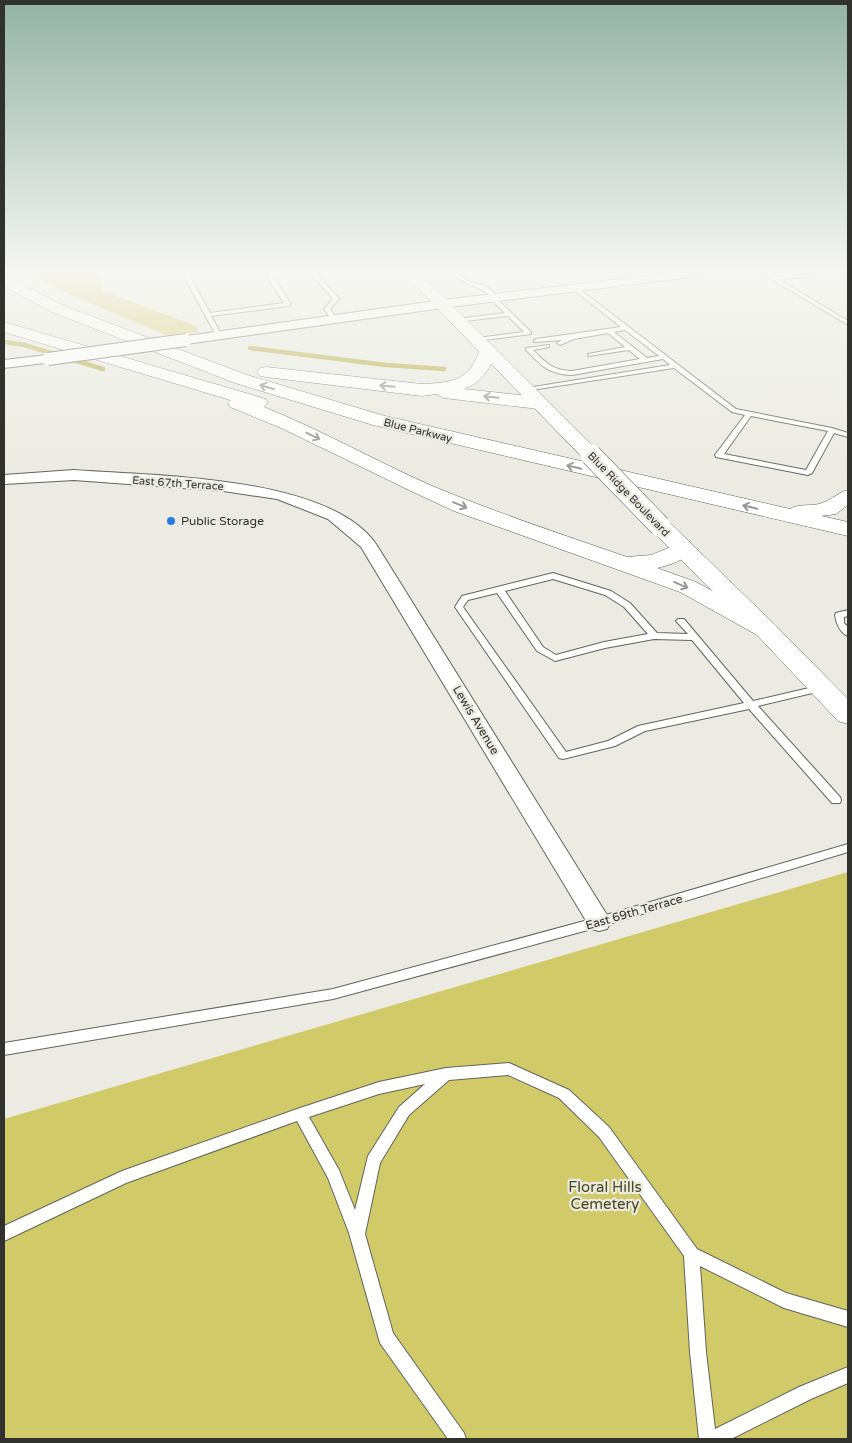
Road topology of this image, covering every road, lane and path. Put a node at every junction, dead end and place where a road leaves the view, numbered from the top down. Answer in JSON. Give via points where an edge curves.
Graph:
{"nodes":[{"id":1,"x":48,"y":340,"type":"edge"},
{"id":2,"x":141,"y":340,"type":"edge"},
{"id":3,"x":156,"y":340,"type":"edge"},
{"id":4,"x":184,"y":340,"type":"edge"},
{"id":5,"x":477,"y":340,"type":"edge"},
{"id":6,"x":494,"y":340,"type":"edge"},
{"id":7,"x":544,"y":340,"type":"edge"},
{"id":8,"x":566,"y":340,"type":"edge"},
{"id":9,"x":621,"y":340,"type":"edge"},
{"id":10,"x":643,"y":340,"type":"edge"},
{"id":11,"x":560,"y":343,"type":"dead end"},
{"id":12,"x":483,"y":346,"type":"junction"},
{"id":13,"x":547,"y":346,"type":"dead end"},
{"id":14,"x":630,"y":348,"type":"junction"},
{"id":15,"x":528,"y":349,"type":"junction"},
{"id":16,"x":590,"y":355,"type":"dead end"},
{"id":17,"x":664,"y":357,"type":"junction"},
{"id":18,"x":645,"y":360,"type":"junction"},
{"id":19,"x":4,"y":364,"type":"edge"},
{"id":20,"x":676,"y":366,"type":"junction"},
{"id":21,"x":154,"y":372,"type":"junction"},
{"id":22,"x":422,"y":390,"type":"junction"},
{"id":23,"x":533,"y":396,"type":"junction"},
{"id":24,"x":749,"y":414,"type":"junction"},
{"id":25,"x":832,"y":430,"type":"junction"},
{"id":26,"x":848,"y":435,"type":"edge"},
{"id":27,"x":4,"y":480,"type":"edge"},
{"id":28,"x":848,"y":496,"type":"edge"},
{"id":29,"x":780,"y":514,"type":"junction"},
{"id":30,"x":346,"y":524,"type":"joint"},
{"id":31,"x":848,"y":529,"type":"edge"},
{"id":32,"x":848,"y":548,"type":"edge"},
{"id":33,"x":683,"y":549,"type":"junction"},
{"id":34,"x":603,"y":556,"type":"junction"},
{"id":35,"x":499,"y":588,"type":"junction"},
{"id":36,"x":848,"y":613,"type":"edge"},
{"id":37,"x":682,"y":621,"type":"dead end"},
{"id":38,"x":766,"y":630,"type":"junction"},
{"id":39,"x":848,"y":633,"type":"edge"},
{"id":40,"x":654,"y":636,"type":"junction"},
{"id":41,"x":694,"y":638,"type":"junction"},
{"id":42,"x":823,"y":688,"type":"junction"},
{"id":43,"x":750,"y":705,"type":"junction"},
{"id":44,"x":847,"y":712,"type":"edge"},
{"id":45,"x":836,"y":800,"type":"dead end"},
{"id":46,"x":848,"y":848,"type":"edge"},
{"id":47,"x":599,"y":922,"type":"junction"},
{"id":48,"x":4,"y":1049,"type":"edge"},
{"id":49,"x":446,"y":1074,"type":"junction"},
{"id":50,"x":300,"y":1114,"type":"junction"},
{"id":51,"x":358,"y":1233,"type":"junction"},
{"id":52,"x":4,"y":1234,"type":"edge"},
{"id":53,"x":692,"y":1254,"type":"junction"},
{"id":54,"x":848,"y":1318,"type":"edge"},
{"id":55,"x":848,"y":1375,"type":"edge"},
{"id":56,"x":458,"y":1439,"type":"edge"},
{"id":57,"x":708,"y":1439,"type":"edge"},
{"id":58,"x":713,"y":1439,"type":"edge"}],
"edges":[{"from":1,"to":21,"type":"main road","name":"Blue Parkway"},
{"from":29,"to":2,"type":"main road","name":"Blue Parkway","one_way":true,"via":[[380,421],[241,379]]},
{"from":22,"to":3,"type":"main road","one_way":true,"via":[[295,377],[221,363]]},
{"from":4,"to":19,"type":"street","bridge":true},
{"from":5,"to":12,"type":"main road","name":"Blue Ridge Boulevard"},
{"from":6,"to":12,"type":"lane"},
{"from":7,"to":15,"type":"lane","via":[[536,341]]},
{"from":8,"to":11,"type":"lane"},
{"from":9,"to":14,"type":"lane"},
{"from":10,"to":17,"type":"lane"},
{"from":12,"to":22,"type":"main road","via":[[482,367],[470,380]]},
{"from":12,"to":23,"type":"main road","name":"Blue Ridge Boulevard"},
{"from":13,"to":15,"type":"lane"},
{"from":14,"to":16,"type":"lane"},
{"from":14,"to":18,"type":"lane"},
{"from":15,"to":18,"type":"lane","via":[[551,371],[561,373]]},
{"from":17,"to":18,"type":"lane"},
{"from":17,"to":20,"type":"lane"},
{"from":20,"to":23,"type":"lane"},
{"from":20,"to":24,"type":"lane","via":[[734,411]]},
{"from":21,"to":32,"type":"main road","name":"Blue Parkway","via":[[387,440]]},
{"from":21,"to":34,"type":"main road","one_way":true,"via":[[288,424],[462,506]]},
{"from":23,"to":22,"type":"main road","one_way":true},
{"from":23,"to":33,"type":"main road","name":"Blue Ridge Boulevard","bridge":true},
{"from":24,"to":25,"type":"lane"},
{"from":24,"to":25,"type":"lane","via":[[719,454],[808,473]]},
{"from":25,"to":26,"type":"lane"},
{"from":27,"to":30,"type":"street","name":"East 67th Terrace","via":[[74,475],[223,486],[280,495]]},
{"from":28,"to":29,"type":"main road","via":[[828,509]]},
{"from":29,"to":31,"type":"main road","name":"Blue Parkway"},
{"from":30,"to":47,"type":"street","name":"Lewis Avenue","via":[[368,544]]},
{"from":33,"to":34,"type":"main road","via":[[665,560],[650,563],[626,562]]},
{"from":33,"to":38,"type":"main road","name":"Blue Ridge Boulevard"},
{"from":34,"to":38,"type":"main road","one_way":true,"via":[[688,588]]},
{"from":35,"to":40,"type":"lane","via":[[553,576],[608,592],[627,605]]},
{"from":35,"to":40,"type":"lane","via":[[540,649],[555,658]]},
{"from":35,"to":43,"type":"lane","via":[[465,598],[459,607],[562,756],[611,744],[642,728]]},
{"from":36,"to":39,"type":"lane","via":[[839,615],[840,623]]},
{"from":37,"to":41,"type":"lane"},
{"from":38,"to":42,"type":"main road","name":"Blue Ridge Boulevard"},
{"from":40,"to":41,"type":"lane"},
{"from":41,"to":43,"type":"lane"},
{"from":42,"to":43,"type":"lane"},
{"from":42,"to":44,"type":"main road","name":"Blue Ridge Boulevard"},
{"from":43,"to":45,"type":"lane"},
{"from":46,"to":47,"type":"lane","name":"East 69th Terrace"},
{"from":47,"to":48,"type":"lane","name":"East 69th Terrace","via":[[333,994]]},
{"from":49,"to":50,"type":"lane","via":[[379,1088]]},
{"from":49,"to":51,"type":"lane","via":[[404,1110],[373,1161]]},
{"from":49,"to":53,"type":"lane","via":[[509,1069],[564,1094],[604,1132]]},
{"from":50,"to":51,"type":"lane","via":[[334,1175]]},
{"from":50,"to":52,"type":"lane","via":[[122,1178]]},
{"from":51,"to":56,"type":"lane","via":[[386,1337]]},
{"from":53,"to":54,"type":"lane","via":[[784,1300]]},
{"from":53,"to":57,"type":"lane"},
{"from":55,"to":58,"type":"lane"}]}
